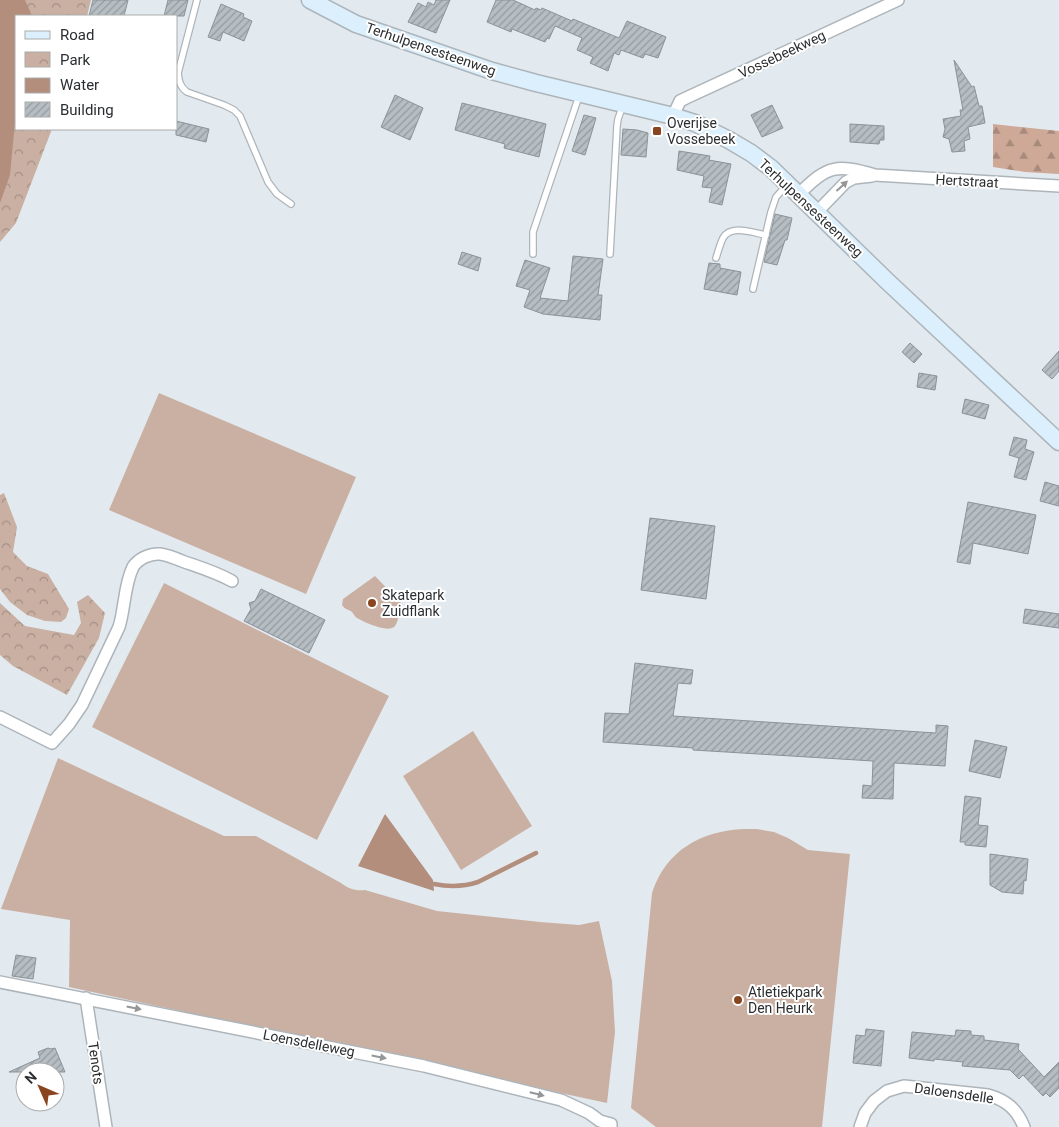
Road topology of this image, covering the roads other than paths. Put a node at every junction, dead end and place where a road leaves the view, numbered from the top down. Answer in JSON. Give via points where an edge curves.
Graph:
{"nodes":[{"id":1,"x":197,"y":0,"type":"edge"},
{"id":2,"x":310,"y":0,"type":"edge"},
{"id":3,"x":898,"y":0,"type":"edge"},
{"id":4,"x":580,"y":94,"type":"junction"},
{"id":5,"x":624,"y":104,"type":"junction"},
{"id":6,"x":674,"y":116,"type":"junction"},
{"id":7,"x":875,"y":175,"type":"junction"},
{"id":8,"x":1059,"y":186,"type":"edge"},
{"id":9,"x":793,"y":189,"type":"junction"},
{"id":10,"x":291,"y":204,"type":"dead end"},
{"id":11,"x":817,"y":212,"type":"junction"},
{"id":12,"x":766,"y":235,"type":"junction"},
{"id":13,"x":534,"y":254,"type":"dead end"},
{"id":14,"x":610,"y":254,"type":"dead end"},
{"id":15,"x":716,"y":258,"type":"dead end"},
{"id":16,"x":753,"y":289,"type":"dead end"},
{"id":17,"x":1059,"y":442,"type":"edge"},
{"id":18,"x":232,"y":581,"type":"dead end"},
{"id":19,"x":0,"y":716,"type":"edge"},
{"id":20,"x":0,"y":982,"type":"edge"},
{"id":21,"x":86,"y":998,"type":"junction"},
{"id":22,"x":611,"y":1125,"type":"edge"},
{"id":23,"x":106,"y":1127,"type":"edge"},
{"id":24,"x":860,"y":1127,"type":"edge"},
{"id":25,"x":1024,"y":1127,"type":"edge"}],
"edges":[{"from":1,"to":10,"type":"lane","via":[[178,73],[179,83],[186,92],[224,105],[240,116],[268,182]]},
{"from":2,"to":4,"type":"main road","name":"Terhulpensesteenweg","via":[[356,24],[416,45],[492,71]]},
{"from":3,"to":6,"type":"street","name":"Vossebeekweg","via":[[686,98],[680,102]]},
{"from":4,"to":5,"type":"main road","name":"Terhulpensesteenweg"},
{"from":4,"to":13,"type":"lane","via":[[533,232]]},
{"from":5,"to":6,"type":"main road","name":"Terhulpensesteenweg"},
{"from":5,"to":14,"type":"lane","via":[[617,126]]},
{"from":6,"to":9,"type":"main road","name":"Terhulpensesteenweg","via":[[729,140],[761,160]]},
{"from":7,"to":8,"type":"street","name":"Hertstraat"},
{"from":7,"to":9,"type":"street","name":"Hertstraat","via":[[841,168]]},
{"from":11,"to":7,"type":"street","name":"Hertstraat","one_way":true,"via":[[846,182]]},
{"from":9,"to":11,"type":"main road","name":"Terhulpensesteenweg"},
{"from":9,"to":12,"type":"lane","via":[[776,197]]},
{"from":11,"to":17,"type":"main road","name":"Terhulpensesteenweg"},
{"from":12,"to":15,"type":"lane","via":[[730,231],[724,236]]},
{"from":12,"to":16,"type":"lane"},
{"from":18,"to":19,"type":"street","via":[[159,554],[143,558],[134,566],[119,627],[82,705],[52,743]]},
{"from":20,"to":21,"type":"street","name":"Loensdelleweg"},
{"from":21,"to":22,"type":"street","name":"Loensdelleweg","one_way":true,"via":[[424,1066],[561,1100]]},
{"from":21,"to":23,"type":"street","name":"Tenots"},
{"from":24,"to":25,"type":"street","name":"Daloensdelle","via":[[874,1101],[887,1091],[904,1086],[999,1098],[1021,1118]]}]}
